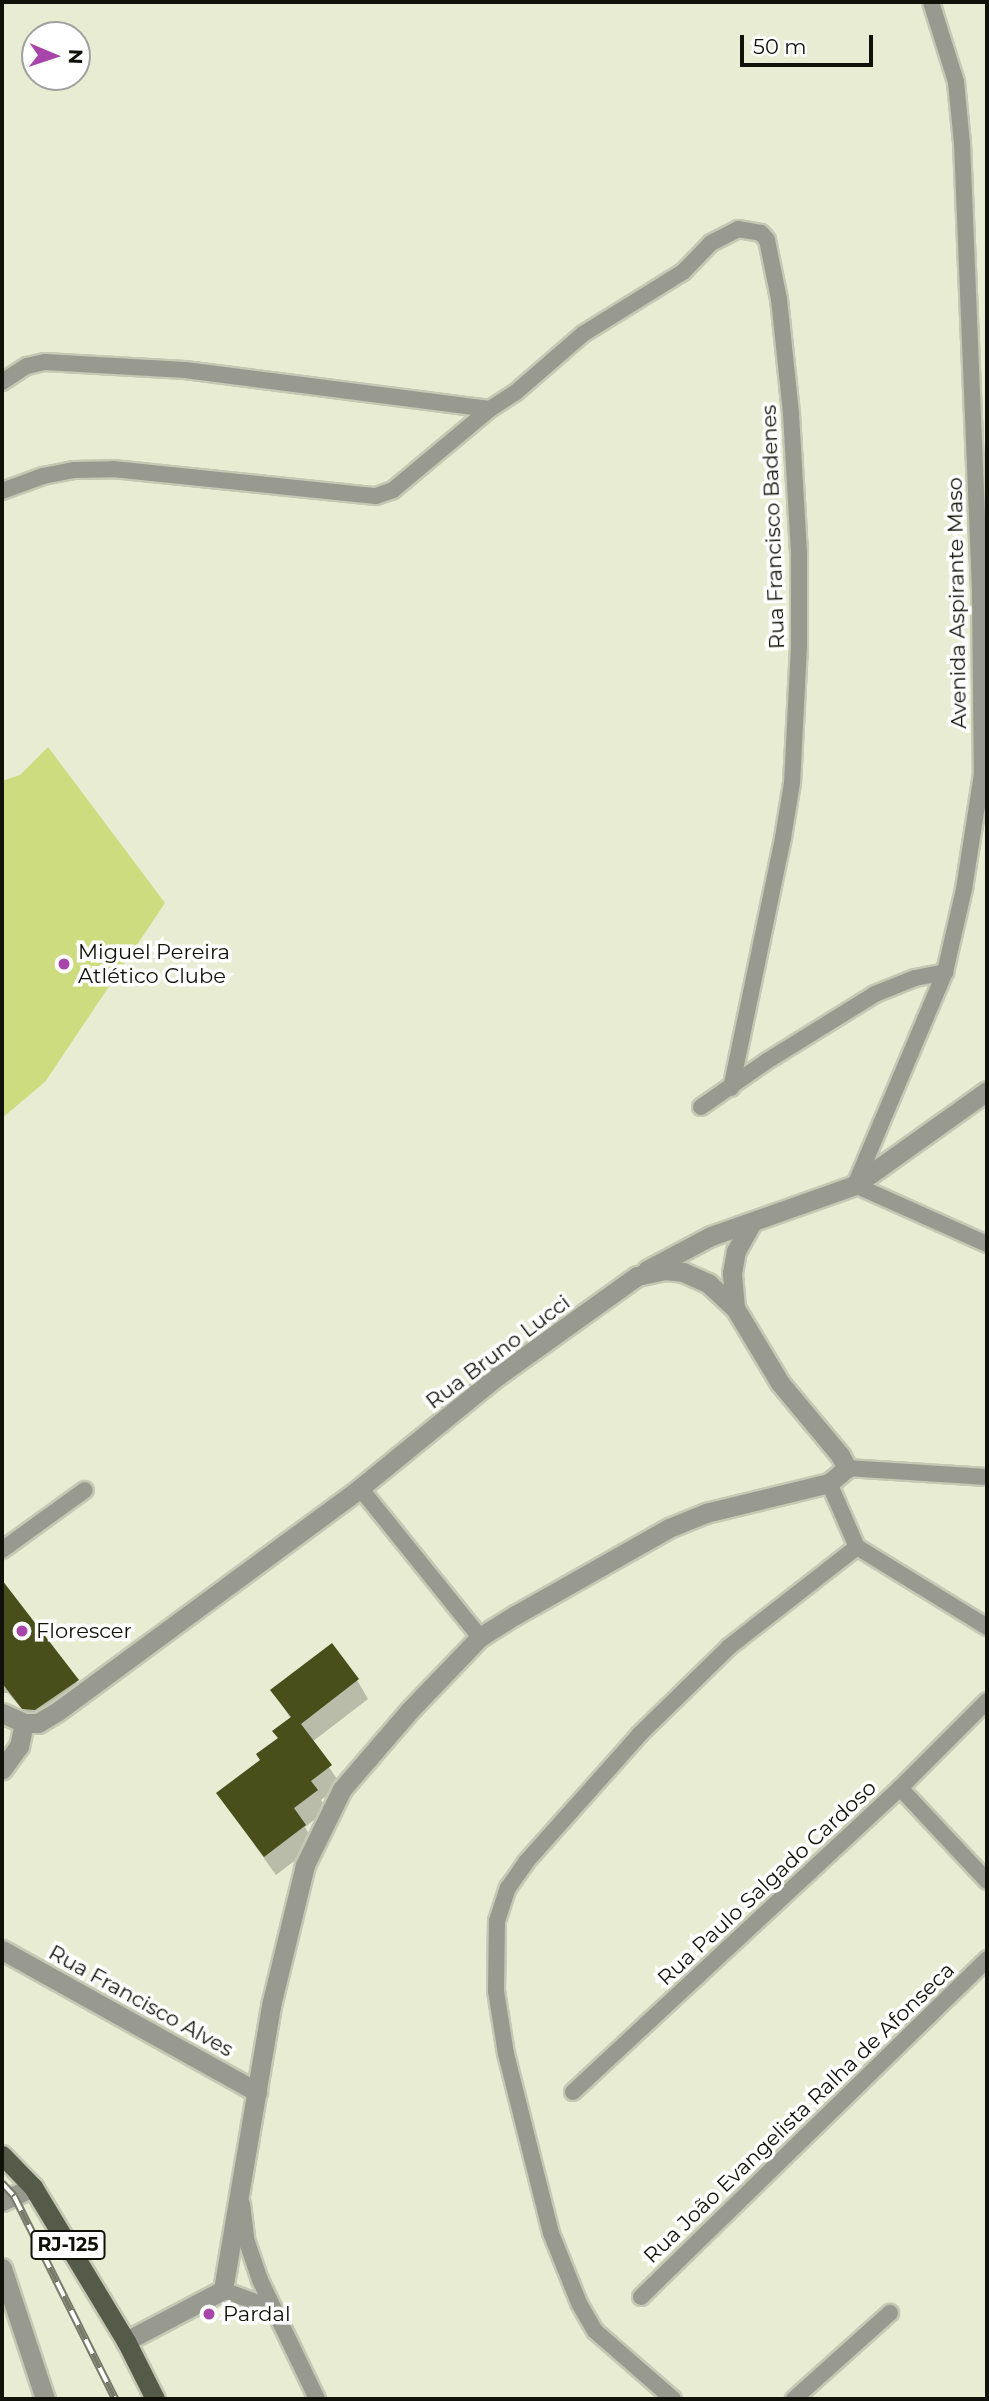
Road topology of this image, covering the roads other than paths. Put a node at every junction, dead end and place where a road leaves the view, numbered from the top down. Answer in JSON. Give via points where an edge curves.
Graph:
{"nodes":[{"id":1,"x":931,"y":2,"type":"edge"},
{"id":2,"x":2,"y":382,"type":"edge"},
{"id":3,"x":490,"y":409,"type":"junction"},
{"id":4,"x":2,"y":491,"type":"edge"},
{"id":5,"x":944,"y":972,"type":"junction"},
{"id":6,"x":731,"y":1088,"type":"junction"},
{"id":7,"x":987,"y":1091,"type":"edge"},
{"id":8,"x":701,"y":1107,"type":"dead end"},
{"id":9,"x":855,"y":1185,"type":"junction"},
{"id":10,"x":751,"y":1224,"type":"junction"},
{"id":11,"x":987,"y":1244,"type":"edge"},
{"id":12,"x":637,"y":1276,"type":"junction"},
{"id":13,"x":735,"y":1308,"type":"junction"},
{"id":14,"x":846,"y":1468,"type":"junction"},
{"id":15,"x":987,"y":1477,"type":"edge"},
{"id":16,"x":829,"y":1483,"type":"junction"},
{"id":17,"x":360,"y":1488,"type":"junction"},
{"id":18,"x":85,"y":1490,"type":"dead end"},
{"id":19,"x":857,"y":1547,"type":"junction"},
{"id":20,"x":2,"y":1550,"type":"edge"},
{"id":21,"x":987,"y":1627,"type":"edge"},
{"id":22,"x":480,"y":1637,"type":"junction"},
{"id":23,"x":987,"y":1702,"type":"edge"},
{"id":24,"x":2,"y":1713,"type":"edge"},
{"id":25,"x":24,"y":1723,"type":"junction"},
{"id":26,"x":2,"y":1769,"type":"edge"},
{"id":27,"x":900,"y":1788,"type":"junction"},
{"id":28,"x":987,"y":1881,"type":"edge"},
{"id":29,"x":2,"y":1950,"type":"edge"},
{"id":30,"x":987,"y":1959,"type":"edge"},
{"id":31,"x":257,"y":2092,"type":"junction"},
{"id":32,"x":573,"y":2092,"type":"dead end"},
{"id":33,"x":2,"y":2155,"type":"edge"},
{"id":34,"x":33,"y":2187,"type":"junction"},
{"id":35,"x":241,"y":2196,"type":"junction"},
{"id":36,"x":2,"y":2202,"type":"edge"},
{"id":37,"x":2,"y":2268,"type":"edge"},
{"id":38,"x":223,"y":2290,"type":"junction"},
{"id":39,"x":641,"y":2297,"type":"dead end"},
{"id":40,"x":272,"y":2308,"type":"junction"},
{"id":41,"x":890,"y":2313,"type":"dead end"},
{"id":42,"x":125,"y":2341,"type":"junction"},
{"id":43,"x":44,"y":2399,"type":"edge"},
{"id":44,"x":155,"y":2399,"type":"edge"},
{"id":45,"x":317,"y":2399,"type":"edge"},
{"id":46,"x":673,"y":2399,"type":"edge"},
{"id":47,"x":794,"y":2399,"type":"edge"}],
"edges":[{"from":1,"to":5,"type":"street","name":"Avenida Aspirante Maso","via":[[956,82],[962,143],[980,595],[982,774],[964,889]]},
{"from":2,"to":3,"type":"street","via":[[27,366],[45,362],[185,370]]},
{"from":3,"to":4,"type":"street","name":"Rua Francisco Badenes","via":[[393,490],[376,496],[113,469],[43,476]]},
{"from":3,"to":6,"type":"street","name":"Rua Francisco Badenes","via":[[583,334],[682,272],[729,232],[752,230],[767,240],[779,299],[791,414],[799,646],[786,824]]},
{"from":5,"to":6,"type":"street","via":[[875,994]]},
{"from":5,"to":9,"type":"street","name":"Avenida Aspirante Maso"},
{"from":6,"to":8,"type":"street"},
{"from":7,"to":9,"type":"street"},
{"from":9,"to":10,"type":"street"},
{"from":9,"to":11,"type":"street"},
{"from":10,"to":12,"type":"street","via":[[686,1247]]},
{"from":10,"to":13,"type":"street","via":[[736,1251],[732,1273]]},
{"from":12,"to":13,"type":"street","name":"Rua Bruno Lucci","via":[[664,1270],[683,1272],[708,1283]]},
{"from":12,"to":17,"type":"street","name":"Rua Bruno Lucci","via":[[496,1377]]},
{"from":13,"to":14,"type":"street","name":"Rua Bruno Lucci","via":[[780,1382]]},
{"from":14,"to":15,"type":"street"},
{"from":14,"to":16,"type":"street"},
{"from":16,"to":19,"type":"street"},
{"from":16,"to":22,"type":"street","via":[[706,1513],[669,1528]]},
{"from":17,"to":22,"type":"street"},
{"from":17,"to":25,"type":"street","name":"Rua Bruno Lucci","via":[[58,1711],[38,1723]]},
{"from":18,"to":20,"type":"street"},
{"from":19,"to":21,"type":"street"},
{"from":19,"to":46,"type":"street","via":[[729,1647],[640,1734],[526,1863],[508,1888],[497,1921],[496,1991],[506,2054],[551,2233],[595,2331]]},
{"from":22,"to":31,"type":"street","via":[[342,1789],[305,1865],[271,2006]]},
{"from":23,"to":27,"type":"street","name":"Rua Paulo Salgado Cardoso"},
{"from":24,"to":25,"type":"street"},
{"from":25,"to":26,"type":"street","via":[[19,1746]]},
{"from":27,"to":28,"type":"street"},
{"from":27,"to":32,"type":"street","name":"Rua Paulo Salgado Cardoso"},
{"from":29,"to":31,"type":"street","name":"Rua Francisco Alves"},
{"from":30,"to":39,"type":"street","name":"Rua João Evangelista Ralha de Afonseca"},
{"from":31,"to":35,"type":"street"},
{"from":33,"to":34,"type":"main road","number":"RJ-125"},
{"from":34,"to":36,"type":"street"},
{"from":34,"to":42,"type":"main road","number":"RJ-125"},
{"from":35,"to":38,"type":"street"},
{"from":35,"to":40,"type":"street","via":[[247,2242]]},
{"from":37,"to":43,"type":"street"},
{"from":38,"to":40,"type":"street"},
{"from":38,"to":42,"type":"street"},
{"from":40,"to":45,"type":"street"},
{"from":41,"to":47,"type":"street"},
{"from":42,"to":44,"type":"main road","number":"RJ-125"}]}
